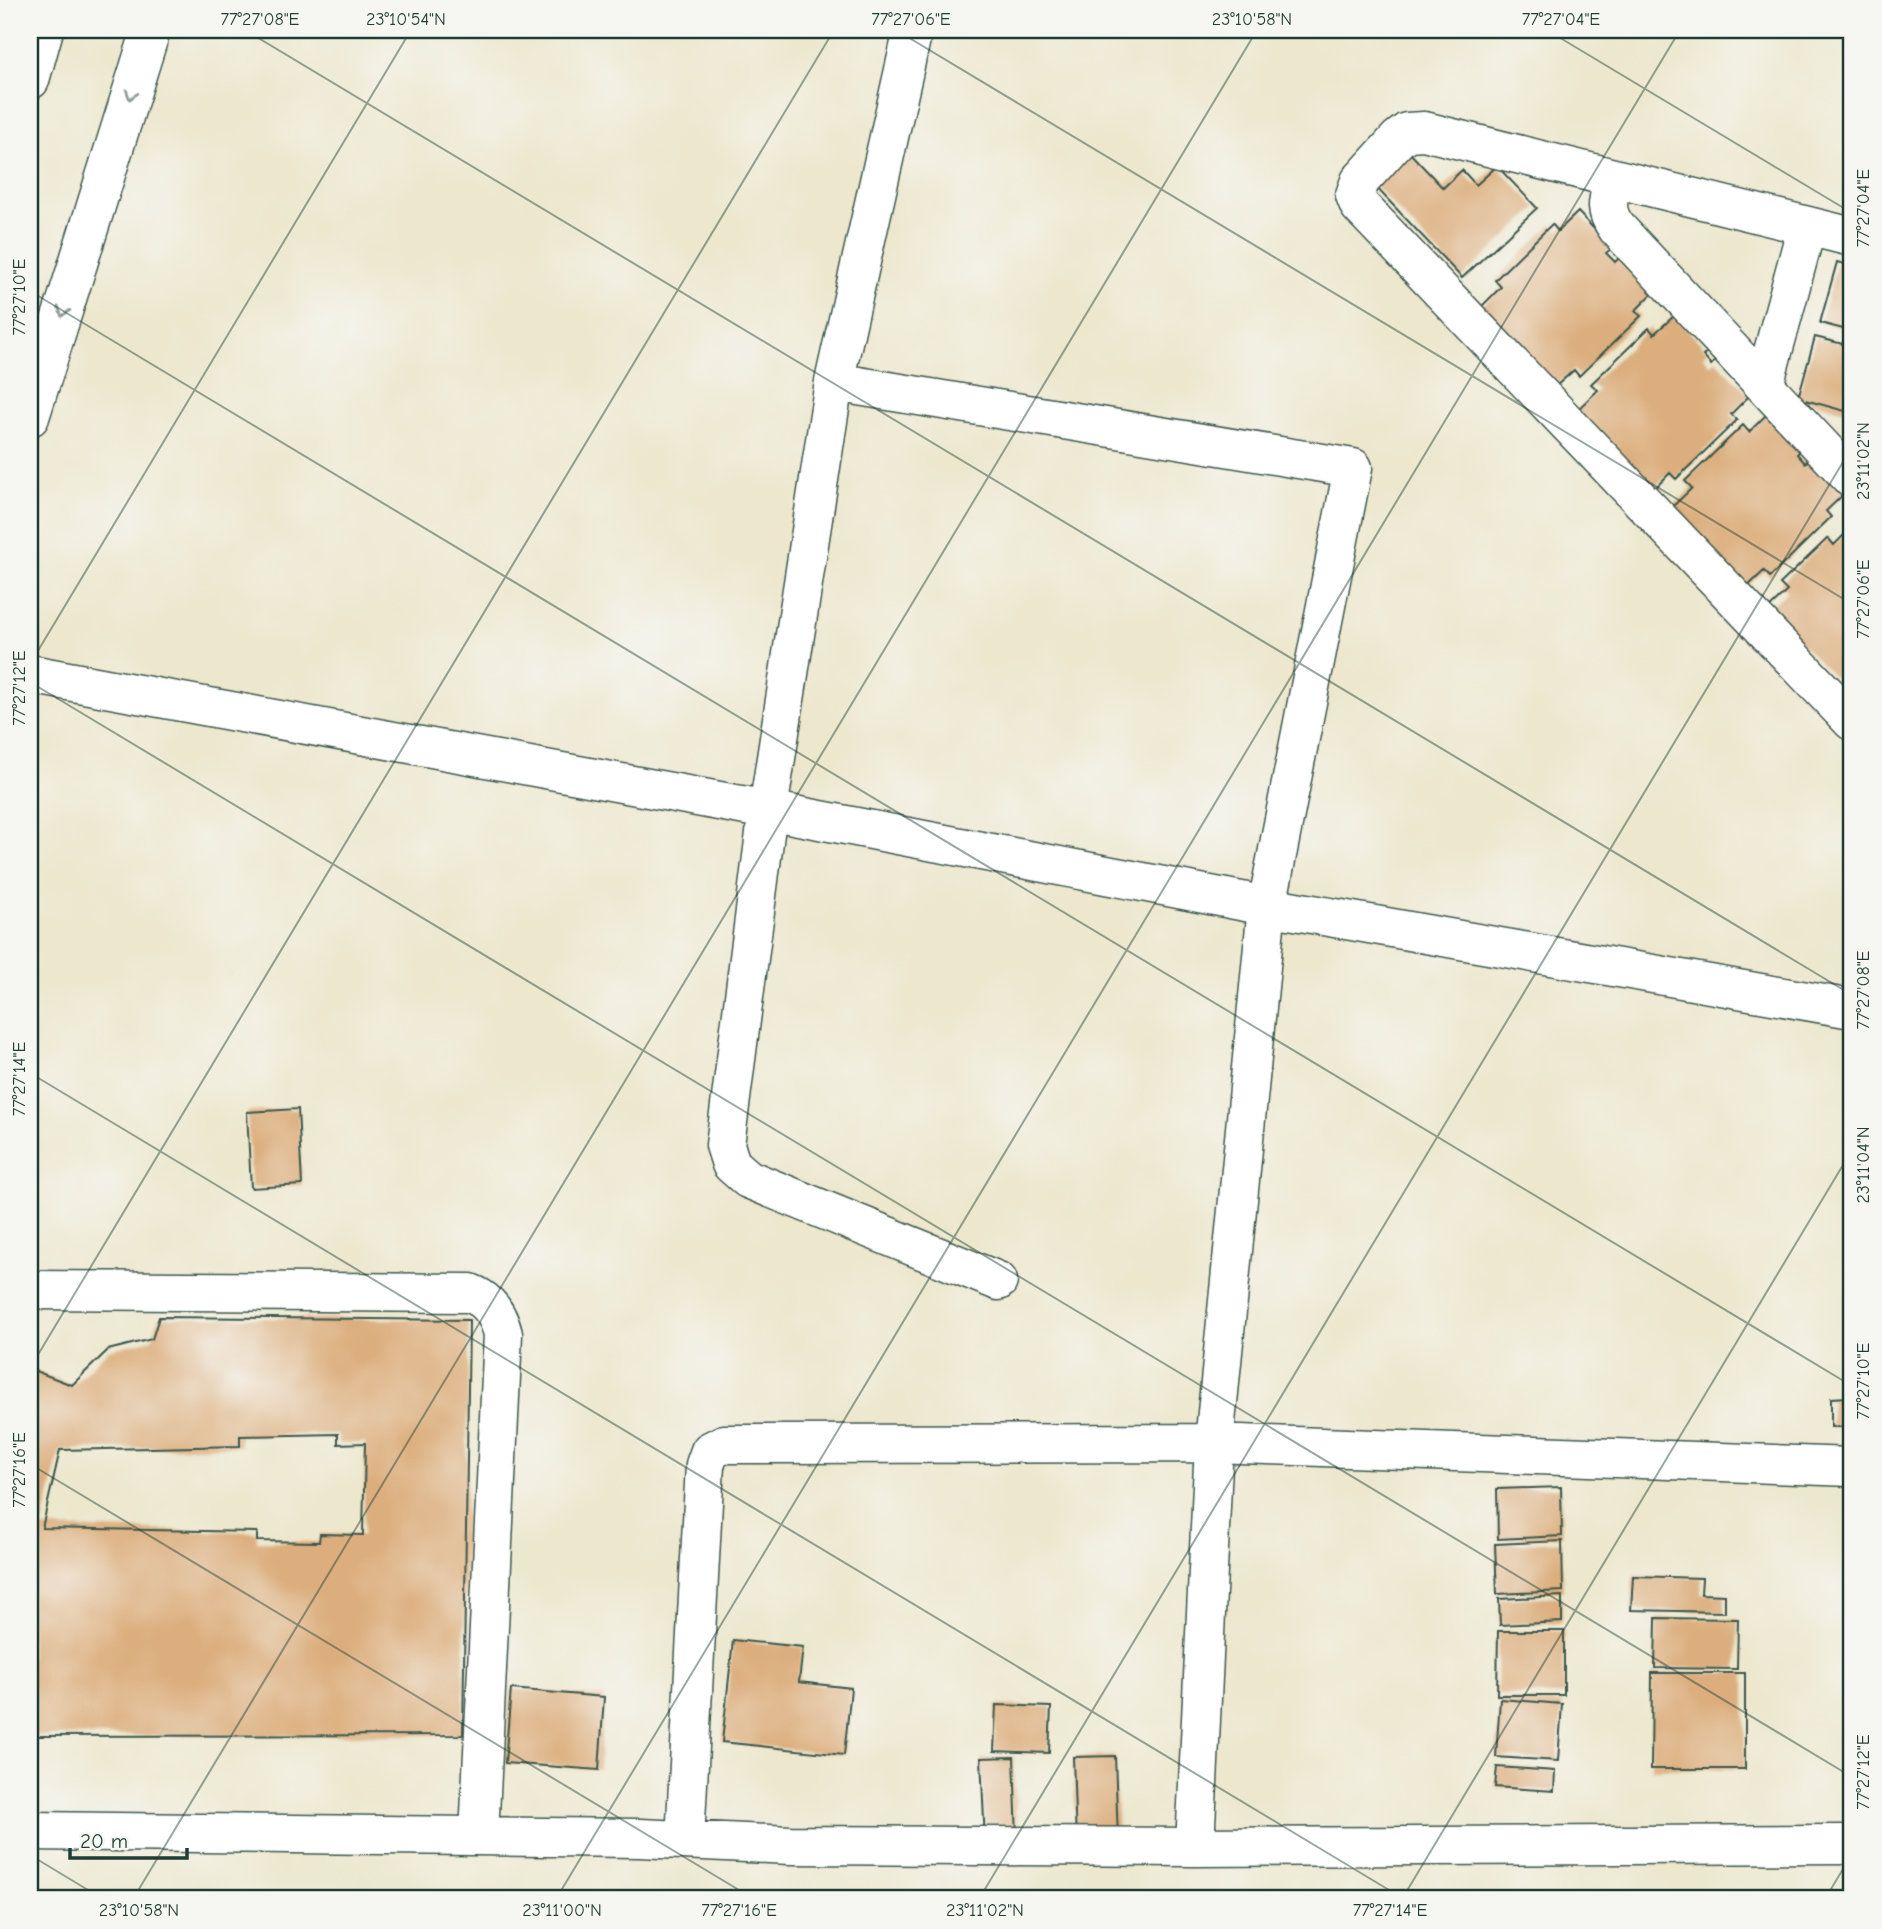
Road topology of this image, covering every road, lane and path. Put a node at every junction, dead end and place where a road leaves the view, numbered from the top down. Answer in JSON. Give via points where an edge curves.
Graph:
{"nodes":[{"id":1,"x":44,"y":30,"type":"edge"},
{"id":2,"x":151,"y":30,"type":"edge"},
{"id":3,"x":913,"y":30,"type":"edge"},
{"id":4,"x":30,"y":80,"type":"edge"},
{"id":5,"x":1614,"y":179,"type":"junction"},
{"id":6,"x":1807,"y":226,"type":"junction"},
{"id":7,"x":1852,"y":237,"type":"edge"},
{"id":8,"x":834,"y":382,"type":"junction"},
{"id":9,"x":1764,"y":385,"type":"junction"},
{"id":10,"x":30,"y":417,"type":"edge"},
{"id":11,"x":1852,"y":480,"type":"edge"},
{"id":12,"x":30,"y":674,"type":"edge"},
{"id":13,"x":1852,"y":721,"type":"edge"},
{"id":14,"x":768,"y":810,"type":"junction"},
{"id":15,"x":1267,"y":906,"type":"junction"},
{"id":16,"x":1852,"y":1009,"type":"edge"},
{"id":17,"x":998,"y":1281,"type":"dead end"},
{"id":18,"x":30,"y":1290,"type":"edge"},
{"id":19,"x":1214,"y":1443,"type":"junction"},
{"id":20,"x":1852,"y":1467,"type":"edge"},
{"id":21,"x":30,"y":1831,"type":"edge"},
{"id":22,"x":479,"y":1836,"type":"junction"},
{"id":23,"x":685,"y":1840,"type":"junction"},
{"id":24,"x":1852,"y":1844,"type":"edge"},
{"id":25,"x":1195,"y":1847,"type":"junction"}],
"edges":[{"from":1,"to":4,"type":"street"},
{"from":2,"to":10,"type":"street","one_way":true},
{"from":3,"to":8,"type":"street"},
{"from":5,"to":6,"type":"street"},
{"from":5,"to":9,"type":"street","via":[[1607,205],[1609,218]]},
{"from":5,"to":13,"type":"street","via":[[1424,131],[1407,132],[1360,181],[1355,195]]},
{"from":6,"to":7,"type":"street"},
{"from":6,"to":9,"type":"street"},
{"from":8,"to":14,"type":"street"},
{"from":8,"to":15,"type":"street","via":[[1353,468]]},
{"from":9,"to":11,"type":"street"},
{"from":12,"to":14,"type":"street"},
{"from":14,"to":15,"type":"street"},
{"from":14,"to":17,"type":"street","via":[[725,1145],[731,1164],[748,1179],[779,1193]]},
{"from":15,"to":16,"type":"street"},
{"from":15,"to":19,"type":"street"},
{"from":18,"to":22,"type":"street","via":[[470,1293],[492,1310],[502,1334]]},
{"from":19,"to":20,"type":"street"},
{"from":19,"to":23,"type":"street","via":[[724,1444],[710,1451],[705,1465]]},
{"from":19,"to":25,"type":"street"},
{"from":21,"to":22,"type":"street"},
{"from":22,"to":23,"type":"street"},
{"from":23,"to":25,"type":"street","via":[[790,1845]]},
{"from":24,"to":25,"type":"street"}]}
